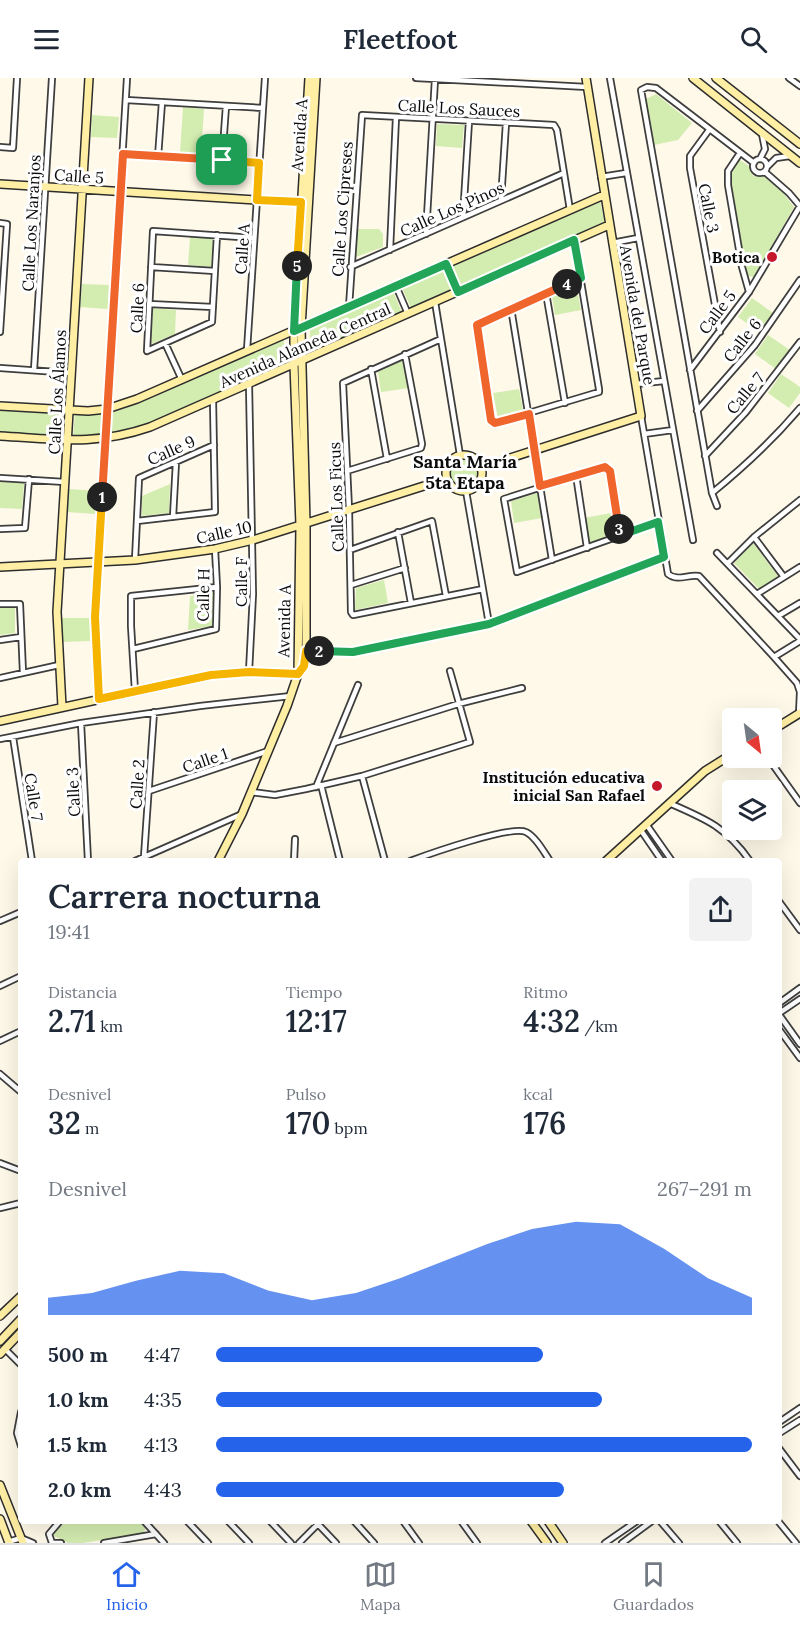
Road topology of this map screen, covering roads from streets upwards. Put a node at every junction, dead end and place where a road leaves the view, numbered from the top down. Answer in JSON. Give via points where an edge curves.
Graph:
{"nodes":[{"id":1,"x":17,"y":78,"type":"edge"},
{"id":2,"x":52,"y":78,"type":"edge"},
{"id":3,"x":89,"y":78,"type":"edge"},
{"id":4,"x":127,"y":78,"type":"edge"},
{"id":5,"x":265,"y":78,"type":"edge"},
{"id":6,"x":309,"y":78,"type":"edge"},
{"id":7,"x":316,"y":78,"type":"edge"},
{"id":8,"x":416,"y":78,"type":"edge"},
{"id":9,"x":586,"y":78,"type":"edge"},
{"id":10,"x":610,"y":78,"type":"edge"},
{"id":11,"x":693,"y":78,"type":"edge"},
{"id":12,"x":789,"y":78,"type":"edge"},
{"id":13,"x":435,"y":79,"type":"edge"},
{"id":14,"x":720,"y":80,"type":"edge"},
{"id":15,"x":800,"y":86,"type":"edge"},
{"id":16,"x":587,"y":87,"type":"junction"},
{"id":17,"x":715,"y":95,"type":"junction"},
{"id":18,"x":126,"y":100,"type":"junction"},
{"id":19,"x":162,"y":102,"type":"junction"},
{"id":20,"x":226,"y":106,"type":"junction"},
{"id":21,"x":263,"y":108,"type":"junction"},
{"id":22,"x":363,"y":115,"type":"joint"},
{"id":23,"x":396,"y":117,"type":"junction"},
{"id":24,"x":432,"y":118,"type":"junction"},
{"id":25,"x":469,"y":121,"type":"junction"},
{"id":26,"x":506,"y":123,"type":"junction"},
{"id":27,"x":709,"y":130,"type":"junction"},
{"id":28,"x":761,"y":131,"type":"junction"},
{"id":29,"x":800,"y":144,"type":"edge"},
{"id":30,"x":0,"y":147,"type":"edge"},
{"id":31,"x":765,"y":149,"type":"junction"},
{"id":32,"x":740,"y":153,"type":"junction"},
{"id":33,"x":123,"y":154,"type":"junction"},
{"id":34,"x":793,"y":156,"type":"junction"},
{"id":35,"x":158,"y":157,"type":"junction"},
{"id":36,"x":776,"y":158,"type":"junction"},
{"id":37,"x":760,"y":159,"type":"junction"},
{"id":38,"x":222,"y":160,"type":"junction"},
{"id":39,"x":259,"y":163,"type":"junction"},
{"id":40,"x":754,"y":163,"type":"junction"},
{"id":41,"x":800,"y":163,"type":"edge"},
{"id":42,"x":768,"y":165,"type":"junction"},
{"id":43,"x":765,"y":172,"type":"junction"},
{"id":44,"x":564,"y":173,"type":"junction"},
{"id":45,"x":626,"y":173,"type":"junction"},
{"id":46,"x":601,"y":177,"type":"junction"},
{"id":47,"x":0,"y":184,"type":"edge"},
{"id":48,"x":45,"y":187,"type":"junction"},
{"id":49,"x":82,"y":189,"type":"junction"},
{"id":50,"x":121,"y":192,"type":"junction"},
{"id":51,"x":604,"y":195,"type":"junction"},
{"id":52,"x":257,"y":200,"type":"junction"},
{"id":53,"x":501,"y":200,"type":"junction"},
{"id":54,"x":290,"y":202,"type":"joint"},
{"id":55,"x":301,"y":202,"type":"junction"},
{"id":56,"x":800,"y":206,"type":"edge"},
{"id":57,"x":570,"y":210,"type":"junction"},
{"id":58,"x":464,"y":217,"type":"junction"},
{"id":59,"x":0,"y":223,"type":"edge"},
{"id":60,"x":609,"y":225,"type":"junction"},
{"id":61,"x":426,"y":234,"type":"junction"},
{"id":62,"x":217,"y":235,"type":"junction"},
{"id":63,"x":254,"y":238,"type":"junction"},
{"id":64,"x":638,"y":238,"type":"junction"},
{"id":65,"x":574,"y":240,"type":"junction"},
{"id":66,"x":612,"y":243,"type":"junction"},
{"id":67,"x":390,"y":250,"type":"junction"},
{"id":68,"x":446,"y":264,"type":"junction"},
{"id":69,"x":151,"y":267,"type":"junction"},
{"id":70,"x":350,"y":267,"type":"junction"},
{"id":71,"x":215,"y":271,"type":"junction"},
{"id":72,"x":581,"y":278,"type":"junction"},
{"id":73,"x":800,"y":279,"type":"edge"},
{"id":74,"x":396,"y":286,"type":"junction"},
{"id":75,"x":458,"y":292,"type":"junction"},
{"id":76,"x":749,"y":292,"type":"junction"},
{"id":77,"x":546,"y":293,"type":"junction"},
{"id":78,"x":435,"y":302,"type":"junction"},
{"id":79,"x":149,"y":304,"type":"junction"},
{"id":80,"x":213,"y":307,"type":"junction"},
{"id":81,"x":349,"y":307,"type":"junction"},
{"id":82,"x":511,"y":309,"type":"junction"},
{"id":83,"x":408,"y":314,"type":"junction"},
{"id":84,"x":297,"y":329,"type":"junction"},
{"id":85,"x":720,"y":332,"type":"junction"},
{"id":86,"x":0,"y":333,"type":"edge"},
{"id":87,"x":441,"y":339,"type":"junction"},
{"id":88,"x":800,"y":342,"type":"edge"},
{"id":89,"x":165,"y":343,"type":"junction"},
{"id":90,"x":247,"y":350,"type":"junction"},
{"id":91,"x":405,"y":354,"type":"junction"},
{"id":92,"x":297,"y":363,"type":"junction"},
{"id":93,"x":0,"y":368,"type":"edge"},
{"id":94,"x":371,"y":369,"type":"junction"},
{"id":95,"x":34,"y":370,"type":"junction"},
{"id":96,"x":690,"y":370,"type":"junction"},
{"id":97,"x":71,"y":374,"type":"junction"},
{"id":98,"x":182,"y":380,"type":"junction"},
{"id":99,"x":664,"y":381,"type":"junction"},
{"id":100,"x":249,"y":384,"type":"junction"},
{"id":101,"x":636,"y":384,"type":"junction"},
{"id":102,"x":213,"y":400,"type":"junction"},
{"id":103,"x":565,"y":403,"type":"junction"},
{"id":104,"x":0,"y":406,"type":"edge"},
{"id":105,"x":800,"y":408,"type":"edge"},
{"id":106,"x":107,"y":409,"type":"junction"},
{"id":107,"x":69,"y":410,"type":"junction"},
{"id":108,"x":697,"y":411,"type":"junction"},
{"id":109,"x":529,"y":414,"type":"junction"},
{"id":110,"x":641,"y":416,"type":"junction"},
{"id":111,"x":672,"y":430,"type":"junction"},
{"id":112,"x":644,"y":434,"type":"junction"},
{"id":113,"x":0,"y":436,"type":"edge"},
{"id":114,"x":105,"y":439,"type":"junction"},
{"id":115,"x":68,"y":440,"type":"junction"},
{"id":116,"x":214,"y":445,"type":"junction"},
{"id":117,"x":535,"y":450,"type":"junction"},
{"id":118,"x":460,"y":454,"type":"junction"},
{"id":119,"x":705,"y":456,"type":"junction"},
{"id":120,"x":387,"y":459,"type":"junction"},
{"id":121,"x":176,"y":462,"type":"junction"},
{"id":122,"x":482,"y":467,"type":"junction"},
{"id":123,"x":347,"y":471,"type":"junction"},
{"id":124,"x":576,"y":475,"type":"junction"},
{"id":125,"x":0,"y":478,"type":"edge"},
{"id":126,"x":28,"y":479,"type":"junction"},
{"id":127,"x":446,"y":479,"type":"junction"},
{"id":128,"x":65,"y":482,"type":"junction"},
{"id":129,"x":540,"y":486,"type":"junction"},
{"id":130,"x":466,"y":491,"type":"junction"},
{"id":131,"x":712,"y":493,"type":"junction"},
{"id":132,"x":800,"y":500,"type":"edge"},
{"id":133,"x":717,"y":506,"type":"dead end"},
{"id":134,"x":349,"y":508,"type":"junction"},
{"id":135,"x":306,"y":512,"type":"junction"},
{"id":136,"x":173,"y":517,"type":"junction"},
{"id":137,"x":317,"y":519,"type":"junction"},
{"id":138,"x":137,"y":521,"type":"junction"},
{"id":139,"x":658,"y":522,"type":"junction"},
{"id":140,"x":303,"y":524,"type":"junction"},
{"id":141,"x":0,"y":530,"type":"edge"},
{"id":142,"x":398,"y":532,"type":"junction"},
{"id":143,"x":621,"y":535,"type":"junction"},
{"id":144,"x":754,"y":537,"type":"junction"},
{"id":145,"x":252,"y":540,"type":"junction"},
{"id":146,"x":693,"y":540,"type":"dead end"},
{"id":147,"x":587,"y":548,"type":"junction"},
{"id":148,"x":215,"y":549,"type":"junction"},
{"id":149,"x":350,"y":550,"type":"junction"},
{"id":150,"x":717,"y":552,"type":"dead end"},
{"id":151,"x":664,"y":557,"type":"junction"},
{"id":152,"x":135,"y":560,"type":"junction"},
{"id":153,"x":552,"y":560,"type":"junction"},
{"id":154,"x":98,"y":562,"type":"junction"},
{"id":155,"x":60,"y":563,"type":"junction"},
{"id":156,"x":728,"y":563,"type":"junction"},
{"id":157,"x":0,"y":567,"type":"edge"},
{"id":158,"x":800,"y":567,"type":"edge"},
{"id":159,"x":405,"y":568,"type":"junction"},
{"id":160,"x":784,"y":577,"type":"junction"},
{"id":161,"x":351,"y":585,"type":"junction"},
{"id":162,"x":217,"y":586,"type":"junction"},
{"id":163,"x":483,"y":589,"type":"junction"},
{"id":164,"x":758,"y":594,"type":"junction"},
{"id":165,"x":446,"y":596,"type":"junction"},
{"id":166,"x":411,"y":603,"type":"junction"},
{"id":167,"x":800,"y":603,"type":"edge"},
{"id":168,"x":0,"y":604,"type":"edge"},
{"id":169,"x":778,"y":616,"type":"junction"},
{"id":170,"x":489,"y":624,"type":"junction"},
{"id":171,"x":21,"y":638,"type":"junction"},
{"id":172,"x":0,"y":640,"type":"edge"},
{"id":173,"x":800,"y":640,"type":"edge"},
{"id":174,"x":133,"y":649,"type":"junction"},
{"id":175,"x":306,"y":651,"type":"junction"},
{"id":176,"x":774,"y":657,"type":"junction"},
{"id":177,"x":59,"y":665,"type":"junction"},
{"id":178,"x":450,"y":670,"type":"dead end"},
{"id":179,"x":249,"y":672,"type":"junction"},
{"id":180,"x":23,"y":673,"type":"junction"},
{"id":181,"x":298,"y":674,"type":"junction"},
{"id":182,"x":0,"y":678,"type":"edge"},
{"id":183,"x":798,"y":682,"type":"edge"},
{"id":184,"x":358,"y":685,"type":"dead end"},
{"id":185,"x":522,"y":688,"type":"dead end"},
{"id":186,"x":135,"y":691,"type":"junction"},
{"id":187,"x":800,"y":692,"type":"edge"},
{"id":188,"x":291,"y":696,"type":"junction"},
{"id":189,"x":99,"y":699,"type":"junction"},
{"id":190,"x":458,"y":704,"type":"junction"},
{"id":191,"x":62,"y":708,"type":"junction"},
{"id":192,"x":154,"y":712,"type":"junction"},
{"id":193,"x":799,"y":714,"type":"edge"},
{"id":194,"x":0,"y":721,"type":"edge"},
{"id":195,"x":81,"y":723,"type":"junction"},
{"id":196,"x":782,"y":724,"type":"edge"},
{"id":197,"x":13,"y":737,"type":"junction"},
{"id":198,"x":0,"y":740,"type":"edge"},
{"id":199,"x":334,"y":743,"type":"junction"},
{"id":200,"x":268,"y":751,"type":"junction"},
{"id":201,"x":722,"y":760,"type":"edge"},
{"id":202,"x":775,"y":768,"type":"edge"},
{"id":203,"x":362,"y":776,"type":"junction"},
{"id":204,"x":318,"y":786,"type":"junction"},
{"id":205,"x":149,"y":791,"type":"junction"},
{"id":206,"x":251,"y":792,"type":"junction"},
{"id":207,"x":669,"y":803,"type":"junction"},
{"id":208,"x":800,"y":803,"type":"edge"},
{"id":209,"x":242,"y":814,"type":"junction"},
{"id":210,"x":643,"y":826,"type":"junction"},
{"id":211,"x":295,"y":839,"type":"dead end"},
{"id":212,"x":144,"y":857,"type":"joint"},
{"id":213,"x":32,"y":858,"type":"edge"},
{"id":214,"x":88,"y":858,"type":"edge"},
{"id":215,"x":220,"y":858,"type":"edge"},
{"id":216,"x":294,"y":858,"type":"edge"},
{"id":217,"x":339,"y":858,"type":"edge"},
{"id":218,"x":384,"y":858,"type":"edge"},
{"id":219,"x":418,"y":858,"type":"edge"},
{"id":220,"x":548,"y":858,"type":"edge"},
{"id":221,"x":609,"y":858,"type":"edge"},
{"id":222,"x":660,"y":858,"type":"edge"},
{"id":223,"x":670,"y":858,"type":"edge"},
{"id":224,"x":748,"y":858,"type":"edge"},
{"id":225,"x":782,"y":905,"type":"edge"},
{"id":226,"x":18,"y":913,"type":"edge"},
{"id":227,"x":0,"y":921,"type":"edge"},
{"id":228,"x":800,"y":930,"type":"edge"},
{"id":229,"x":18,"y":977,"type":"edge"},
{"id":230,"x":0,"y":986,"type":"edge"},
{"id":231,"x":800,"y":988,"type":"edge"},
{"id":232,"x":800,"y":999,"type":"edge"},
{"id":233,"x":782,"y":1001,"type":"edge"},
{"id":234,"x":782,"y":1012,"type":"edge"},
{"id":235,"x":782,"y":1018,"type":"edge"},
{"id":236,"x":18,"y":1032,"type":"edge"},
{"id":237,"x":782,"y":1033,"type":"edge"},
{"id":238,"x":0,"y":1041,"type":"edge"},
{"id":239,"x":800,"y":1044,"type":"edge"},
{"id":240,"x":800,"y":1058,"type":"edge"},
{"id":241,"x":0,"y":1074,"type":"edge"},
{"id":242,"x":18,"y":1089,"type":"edge"},
{"id":243,"x":0,"y":1163,"type":"edge"},
{"id":244,"x":18,"y":1170,"type":"edge"},
{"id":245,"x":18,"y":1204,"type":"edge"},
{"id":246,"x":0,"y":1208,"type":"edge"},
{"id":247,"x":18,"y":1299,"type":"edge"},
{"id":248,"x":0,"y":1316,"type":"edge"},
{"id":249,"x":18,"y":1322,"type":"edge"},
{"id":250,"x":18,"y":1335,"type":"edge"},
{"id":251,"x":0,"y":1341,"type":"edge"},
{"id":252,"x":2,"y":1352,"type":"edge"},
{"id":253,"x":18,"y":1363,"type":"edge"},
{"id":254,"x":800,"y":1408,"type":"edge"},
{"id":255,"x":782,"y":1420,"type":"edge"},
{"id":256,"x":800,"y":1420,"type":"edge"},
{"id":257,"x":782,"y":1431,"type":"edge"},
{"id":258,"x":782,"y":1452,"type":"edge"},
{"id":259,"x":800,"y":1476,"type":"edge"},
{"id":260,"x":0,"y":1485,"type":"edge"},
{"id":261,"x":0,"y":1520,"type":"edge"},
{"id":262,"x":57,"y":1524,"type":"edge"},
{"id":263,"x":147,"y":1524,"type":"edge"},
{"id":264,"x":190,"y":1524,"type":"edge"},
{"id":265,"x":231,"y":1524,"type":"edge"},
{"id":266,"x":273,"y":1524,"type":"edge"},
{"id":267,"x":316,"y":1524,"type":"edge"},
{"id":268,"x":318,"y":1524,"type":"edge"},
{"id":269,"x":357,"y":1524,"type":"edge"},
{"id":270,"x":405,"y":1524,"type":"edge"},
{"id":271,"x":463,"y":1524,"type":"edge"},
{"id":272,"x":533,"y":1524,"type":"edge"},
{"id":273,"x":551,"y":1524,"type":"edge"},
{"id":274,"x":634,"y":1524,"type":"edge"},
{"id":275,"x":648,"y":1524,"type":"edge"},
{"id":276,"x":663,"y":1524,"type":"edge"},
{"id":277,"x":721,"y":1524,"type":"edge"},
{"id":278,"x":780,"y":1524,"type":"edge"},
{"id":279,"x":156,"y":1534,"type":"junction"},
{"id":280,"x":22,"y":1540,"type":"edge"},
{"id":281,"x":8,"y":1542,"type":"edge"},
{"id":282,"x":33,"y":1543,"type":"edge"},
{"id":283,"x":52,"y":1543,"type":"edge"},
{"id":284,"x":61,"y":1543,"type":"edge"},
{"id":285,"x":104,"y":1543,"type":"edge"},
{"id":286,"x":165,"y":1543,"type":"edge"},
{"id":287,"x":208,"y":1543,"type":"edge"},
{"id":288,"x":249,"y":1543,"type":"edge"},
{"id":289,"x":291,"y":1543,"type":"edge"},
{"id":290,"x":299,"y":1543,"type":"edge"},
{"id":291,"x":336,"y":1543,"type":"edge"},
{"id":292,"x":374,"y":1543,"type":"edge"},
{"id":293,"x":419,"y":1543,"type":"edge"},
{"id":294,"x":477,"y":1543,"type":"edge"},
{"id":295,"x":547,"y":1543,"type":"edge"},
{"id":296,"x":563,"y":1543,"type":"edge"},
{"id":297,"x":605,"y":1543,"type":"edge"},
{"id":298,"x":622,"y":1543,"type":"edge"},
{"id":299,"x":679,"y":1543,"type":"edge"},
{"id":300,"x":737,"y":1543,"type":"edge"},
{"id":301,"x":796,"y":1543,"type":"edge"}],
"edges":[{"from":1,"to":30,"type":"street","via":[[13,148]]},
{"from":2,"to":48,"type":"street","name":"Calle Los Naranjos"},
{"from":3,"to":49,"type":"street","name":"Calle Los Álamos"},
{"from":4,"to":18,"type":"street"},
{"from":5,"to":21,"type":"street","name":"Calle A"},
{"from":6,"to":55,"type":"street","name":"Avenida A"},
{"from":7,"to":84,"type":"street","name":"Avenida A"},
{"from":8,"to":13,"type":"street"},
{"from":9,"to":16,"type":"street","name":"Avenida del Parque"},
{"from":10,"to":45,"type":"street","name":"Avenida del Parque"},
{"from":11,"to":17,"type":"street"},
{"from":12,"to":15,"type":"street"},
{"from":13,"to":16,"type":"street"},
{"from":13,"to":24,"type":"street"},
{"from":14,"to":17,"type":"street"},
{"from":14,"to":29,"type":"street"},
{"from":16,"to":46,"type":"street","name":"Avenida del Parque"},
{"from":17,"to":28,"type":"street"},
{"from":18,"to":19,"type":"street"},
{"from":18,"to":33,"type":"street"},
{"from":19,"to":20,"type":"street"},
{"from":19,"to":35,"type":"street"},
{"from":20,"to":21,"type":"street"},
{"from":20,"to":38,"type":"street"},
{"from":21,"to":39,"type":"street","name":"Calle A"},
{"from":22,"to":23,"type":"street","name":"Calle Los Sauces"},
{"from":22,"to":70,"type":"street","name":"Calle Los Cipreses"},
{"from":23,"to":24,"type":"street","name":"Calle Los Sauces"},
{"from":23,"to":67,"type":"street"},
{"from":24,"to":25,"type":"street","name":"Calle Los Sauces"},
{"from":24,"to":61,"type":"street"},
{"from":25,"to":26,"type":"street","name":"Calle Los Sauces"},
{"from":25,"to":58,"type":"street"},
{"from":26,"to":44,"type":"street","name":"Calle Los Sauces","via":[[554,125]]},
{"from":26,"to":53,"type":"street"},
{"from":27,"to":32,"type":"street"},
{"from":27,"to":85,"type":"street","name":"Calle 3","via":[[690,156],[690,168]]},
{"from":27,"to":96,"type":"street","via":[[656,88],[641,90]]},
{"from":28,"to":31,"type":"street"},
{"from":28,"to":34,"type":"street"},
{"from":31,"to":36,"type":"street"},
{"from":31,"to":37,"type":"street"},
{"from":32,"to":40,"type":"street"},
{"from":32,"to":76,"type":"street","via":[[728,171]]},
{"from":33,"to":35,"type":"street"},
{"from":33,"to":50,"type":"street"},
{"from":34,"to":36,"type":"street"},
{"from":34,"to":41,"type":"street"},
{"from":35,"to":38,"type":"street"},
{"from":36,"to":42,"type":"street"},
{"from":37,"to":40,"type":"street"},
{"from":37,"to":42,"type":"street"},
{"from":38,"to":39,"type":"street"},
{"from":39,"to":52,"type":"street","name":"Calle A"},
{"from":40,"to":43,"type":"street","via":[[757,173]]},
{"from":42,"to":43,"type":"street"},
{"from":43,"to":56,"type":"street"},
{"from":44,"to":53,"type":"street","name":"Calle Los Pinos"},
{"from":44,"to":57,"type":"street"},
{"from":45,"to":46,"type":"street"},
{"from":45,"to":64,"type":"street","name":"Avenida del Parque"},
{"from":46,"to":51,"type":"street","name":"Avenida del Parque"},
{"from":47,"to":48,"type":"street","name":"Calle 5"},
{"from":48,"to":49,"type":"street","name":"Calle 5"},
{"from":48,"to":95,"type":"street","name":"Calle Los Naranjos"},
{"from":49,"to":50,"type":"street","name":"Calle 5"},
{"from":49,"to":97,"type":"street","name":"Calle Los Álamos"},
{"from":50,"to":52,"type":"street","name":"Calle 5"},
{"from":50,"to":106,"type":"street"},
{"from":51,"to":57,"type":"street","name":"Avenida Alameda Central"},
{"from":51,"to":60,"type":"street","name":"Avenida del Parque"},
{"from":52,"to":54,"type":"street","name":"Calle 5"},
{"from":52,"to":63,"type":"street","name":"Calle A"},
{"from":53,"to":58,"type":"street","name":"Calle Los Pinos"},
{"from":54,"to":55,"type":"street","name":"Calle 5"},
{"from":55,"to":84,"type":"street","name":"Avenida A"},
{"from":56,"to":76,"type":"street","name":"Calle 5"},
{"from":57,"to":68,"type":"street","name":"Avenida Alameda Central"},
{"from":58,"to":61,"type":"street","name":"Calle Los Pinos"},
{"from":59,"to":86,"type":"street","via":[[7,224]]},
{"from":60,"to":65,"type":"street","name":"Avenida Alameda Central"},
{"from":60,"to":66,"type":"street","name":"Avenida del Parque"},
{"from":61,"to":67,"type":"street","name":"Calle Los Pinos"},
{"from":62,"to":63,"type":"street"},
{"from":62,"to":69,"type":"street","name":"Calle 6","via":[[153,231]]},
{"from":62,"to":71,"type":"street"},
{"from":63,"to":90,"type":"street","name":"Calle A"},
{"from":64,"to":66,"type":"street"},
{"from":64,"to":99,"type":"street","name":"Avenida del Parque"},
{"from":65,"to":72,"type":"street"},
{"from":65,"to":75,"type":"street","name":"Avenida Alameda Central"},
{"from":66,"to":101,"type":"street","name":"Avenida del Parque"},
{"from":67,"to":70,"type":"street","name":"Calle Los Pinos"},
{"from":68,"to":74,"type":"street","name":"Avenida Alameda Central"},
{"from":68,"to":75,"type":"street"},
{"from":69,"to":71,"type":"street"},
{"from":69,"to":79,"type":"street","name":"Calle 6"},
{"from":70,"to":81,"type":"street","name":"Calle Los Cipreses"},
{"from":71,"to":80,"type":"street"},
{"from":72,"to":77,"type":"street"},
{"from":72,"to":103,"type":"street","via":[[599,392]]},
{"from":73,"to":108,"type":"street","name":"Calle 6","via":[[755,345]]},
{"from":74,"to":81,"type":"street","name":"Avenida Alameda Central"},
{"from":74,"to":83,"type":"street"},
{"from":75,"to":78,"type":"street","name":"Avenida Alameda Central"},
{"from":76,"to":85,"type":"street","name":"Calle 5"},
{"from":77,"to":82,"type":"street"},
{"from":77,"to":103,"type":"street"},
{"from":78,"to":83,"type":"street","name":"Avenida Alameda Central"},
{"from":78,"to":87,"type":"street"},
{"from":79,"to":80,"type":"street"},
{"from":79,"to":89,"type":"street","name":"Calle 6","via":[[147,351]]},
{"from":80,"to":89,"type":"street","name":"Calle 6","via":[[212,322]]},
{"from":81,"to":84,"type":"street","name":"Avenida Alameda Central"},
{"from":82,"to":109,"type":"street"},
{"from":82,"to":109,"type":"street","via":[[476,327],[492,422]]},
{"from":83,"to":92,"type":"street","name":"Avenida Alameda Central"},
{"from":84,"to":90,"type":"street","name":"Avenida Alameda Central"},
{"from":84,"to":92,"type":"street","name":"Avenida A"},
{"from":85,"to":96,"type":"street","name":"Calle 5"},
{"from":87,"to":91,"type":"street"},
{"from":87,"to":118,"type":"street"},
{"from":88,"to":119,"type":"street","name":"Calle 7","via":[[746,412]]},
{"from":89,"to":98,"type":"street"},
{"from":90,"to":98,"type":"street","name":"Avenida Alameda Central"},
{"from":91,"to":94,"type":"street"},
{"from":91,"to":120,"type":"street","via":[[422,446]]},
{"from":92,"to":100,"type":"street","name":"Avenida Alameda Central"},
{"from":92,"to":135,"type":"street","name":"Avenida A"},
{"from":92,"to":140,"type":"street","name":"Avenida A"},
{"from":93,"to":95,"type":"street"},
{"from":94,"to":120,"type":"street"},
{"from":94,"to":123,"type":"street","name":"Calle Los Ficus","via":[[343,383]]},
{"from":95,"to":97,"type":"street"},
{"from":96,"to":108,"type":"street"},
{"from":97,"to":107,"type":"street","name":"Calle Los Álamos"},
{"from":98,"to":106,"type":"street","name":"Avenida Alameda Central"},
{"from":99,"to":101,"type":"street"},
{"from":99,"to":111,"type":"street","name":"Avenida del Parque"},
{"from":100,"to":102,"type":"street","name":"Avenida Alameda Central"},
{"from":100,"to":145,"type":"street","name":"Calle F"},
{"from":101,"to":110,"type":"street","name":"Avenida del Parque"},
{"from":102,"to":114,"type":"street","name":"Avenida Alameda Central","via":[[150,427]]},
{"from":102,"to":116,"type":"street"},
{"from":103,"to":109,"type":"street"},
{"from":104,"to":107,"type":"street","name":"Avenida Alameda Central"},
{"from":105,"to":131,"type":"street","via":[[774,439]]},
{"from":106,"to":107,"type":"street","name":"Avenida Alameda Central"},
{"from":106,"to":114,"type":"street"},
{"from":107,"to":115,"type":"street","name":"Calle Los Álamos"},
{"from":108,"to":119,"type":"street"},
{"from":109,"to":117,"type":"street"},
{"from":110,"to":112,"type":"street","name":"Avenida del Parque"},
{"from":110,"to":117,"type":"street"},
{"from":111,"to":112,"type":"street"},
{"from":111,"to":146,"type":"street","name":"Avenida del Parque"},
{"from":112,"to":139,"type":"street","name":"Avenida del Parque"},
{"from":113,"to":115,"type":"street","name":"Avenida Alameda Central"},
{"from":114,"to":115,"type":"street","name":"Avenida Alameda Central"},
{"from":114,"to":154,"type":"street"},
{"from":115,"to":128,"type":"street","name":"Calle Los Álamos"},
{"from":116,"to":121,"type":"street","name":"Calle 9"},
{"from":116,"to":136,"type":"street","via":[[215,512]]},
{"from":117,"to":122,"type":"street"},
{"from":117,"to":129,"type":"street"},
{"from":118,"to":122,"type":"street","via":[[476,458]]},
{"from":118,"to":127,"type":"street","via":[[449,461]]},
{"from":119,"to":131,"type":"street"},
{"from":120,"to":123,"type":"street"},
{"from":121,"to":136,"type":"street"},
{"from":121,"to":138,"type":"street","name":"Calle 9","via":[[139,478]]},
{"from":122,"to":130,"type":"street","via":[[481,480]]},
{"from":123,"to":134,"type":"street","name":"Calle Los Ficus"},
{"from":124,"to":129,"type":"street"},
{"from":124,"to":143,"type":"street","via":[[605,467],[610,471]]},
{"from":124,"to":147,"type":"street"},
{"from":125,"to":126,"type":"street"},
{"from":126,"to":128,"type":"street"},
{"from":126,"to":141,"type":"street","via":[[25,528]]},
{"from":127,"to":130,"type":"street","via":[[454,489]]},
{"from":127,"to":134,"type":"street","name":"Calle 10"},
{"from":128,"to":155,"type":"street","name":"Calle Los Álamos"},
{"from":129,"to":153,"type":"street"},
{"from":129,"to":153,"type":"street","via":[[505,500],[516,571]]},
{"from":130,"to":163,"type":"street"},
{"from":131,"to":133,"type":"street"},
{"from":132,"to":144,"type":"street"},
{"from":134,"to":137,"type":"street","name":"Calle 10"},
{"from":134,"to":149,"type":"street","name":"Calle Los Ficus"},
{"from":135,"to":137,"type":"street"},
{"from":135,"to":140,"type":"street","name":"Avenida A"},
{"from":136,"to":138,"type":"street"},
{"from":137,"to":140,"type":"street","name":"Calle 10"},
{"from":138,"to":152,"type":"street"},
{"from":139,"to":143,"type":"street"},
{"from":139,"to":151,"type":"street","name":"Avenida del Parque"},
{"from":140,"to":145,"type":"street","name":"Calle 10"},
{"from":140,"to":175,"type":"street","name":"Avenida A"},
{"from":140,"to":181,"type":"street","name":"Avenida A"},
{"from":142,"to":149,"type":"street"},
{"from":142,"to":159,"type":"street"},
{"from":142,"to":165,"type":"street","via":[[434,523]]},
{"from":143,"to":147,"type":"street"},
{"from":144,"to":156,"type":"street"},
{"from":144,"to":160,"type":"street"},
{"from":145,"to":148,"type":"street","name":"Calle 10"},
{"from":145,"to":179,"type":"street","name":"Calle F"},
{"from":147,"to":153,"type":"street"},
{"from":148,"to":152,"type":"street","name":"Calle 10"},
{"from":148,"to":162,"type":"street","name":"Calle H"},
{"from":149,"to":161,"type":"street","name":"Calle Los Ficus"},
{"from":150,"to":156,"type":"street"},
{"from":151,"to":170,"type":"street"},
{"from":151,"to":176,"type":"street","via":[[668,574],[679,579],[699,576]]},
{"from":152,"to":154,"type":"street","name":"Calle 10"},
{"from":154,"to":155,"type":"street","name":"Calle 10"},
{"from":154,"to":189,"type":"street","via":[[95,617]]},
{"from":155,"to":157,"type":"street","name":"Calle 10"},
{"from":155,"to":177,"type":"street","name":"Calle Los Álamos"},
{"from":156,"to":164,"type":"street"},
{"from":158,"to":160,"type":"street"},
{"from":159,"to":161,"type":"street"},
{"from":159,"to":166,"type":"street"},
{"from":160,"to":164,"type":"street"},
{"from":161,"to":166,"type":"street","name":"Calle Los Ficus","via":[[352,614]]},
{"from":162,"to":174,"type":"street","name":"Calle H","via":[[216,629]]},
{"from":162,"to":174,"type":"street","via":[[131,596]]},
{"from":163,"to":165,"type":"street"},
{"from":163,"to":170,"type":"street"},
{"from":164,"to":169,"type":"street"},
{"from":165,"to":166,"type":"street"},
{"from":167,"to":169,"type":"street"},
{"from":168,"to":171,"type":"street","via":[[20,603]]},
{"from":169,"to":173,"type":"street"},
{"from":170,"to":175,"type":"street","via":[[353,652]]},
{"from":171,"to":172,"type":"street"},
{"from":171,"to":180,"type":"street"},
{"from":173,"to":176,"type":"street"},
{"from":174,"to":186,"type":"street"},
{"from":175,"to":181,"type":"street","name":"Avenida A","via":[[304,666]]},
{"from":176,"to":183,"type":"street"},
{"from":177,"to":180,"type":"street"},
{"from":177,"to":191,"type":"street","name":"Calle Los Álamos"},
{"from":178,"to":190,"type":"street"},
{"from":179,"to":181,"type":"street"},
{"from":179,"to":186,"type":"street","via":[[211,675]]},
{"from":180,"to":182,"type":"street"},
{"from":181,"to":188,"type":"street"},
{"from":183,"to":187,"type":"street"},
{"from":184,"to":199,"type":"street"},
{"from":185,"to":190,"type":"street"},
{"from":186,"to":189,"type":"street"},
{"from":187,"to":193,"type":"street"},
{"from":188,"to":192,"type":"street"},
{"from":188,"to":200,"type":"street"},
{"from":189,"to":191,"type":"street"},
{"from":190,"to":199,"type":"street"},
{"from":190,"to":203,"type":"street","via":[[470,742]]},
{"from":191,"to":194,"type":"street"},
{"from":192,"to":195,"type":"street"},
{"from":192,"to":205,"type":"street","name":"Calle 2"},
{"from":193,"to":196,"type":"street"},
{"from":195,"to":197,"type":"street"},
{"from":195,"to":214,"type":"street","name":"Calle 3"},
{"from":197,"to":198,"type":"street"},
{"from":197,"to":213,"type":"street","name":"Calle 7"},
{"from":199,"to":204,"type":"street"},
{"from":200,"to":205,"type":"street","name":"Calle 1"},
{"from":200,"to":206,"type":"street"},
{"from":201,"to":207,"type":"street"},
{"from":202,"to":208,"type":"street"},
{"from":203,"to":204,"type":"street"},
{"from":203,"to":218,"type":"street"},
{"from":204,"to":206,"type":"street","via":[[275,795]]},
{"from":204,"to":217,"type":"street"},
{"from":205,"to":212,"type":"street","name":"Calle 2"},
{"from":206,"to":209,"type":"street"},
{"from":207,"to":210,"type":"street"},
{"from":207,"to":224,"type":"street","via":[[716,825],[731,836]]},
{"from":209,"to":212,"type":"street"},
{"from":209,"to":215,"type":"street"},
{"from":210,"to":221,"type":"street"},
{"from":210,"to":222,"type":"street"},
{"from":210,"to":223,"type":"street"},
{"from":211,"to":216,"type":"street"},
{"from":219,"to":220,"type":"street","via":[[514,831],[533,838]]},
{"from":225,"to":228,"type":"street"},
{"from":226,"to":227,"type":"street"},
{"from":229,"to":230,"type":"street"},
{"from":231,"to":233,"type":"street"},
{"from":232,"to":234,"type":"street"},
{"from":235,"to":239,"type":"street"},
{"from":236,"to":238,"type":"street"},
{"from":237,"to":240,"type":"street"},
{"from":241,"to":242,"type":"street"},
{"from":243,"to":244,"type":"street"},
{"from":245,"to":246,"type":"street"},
{"from":247,"to":248,"type":"street"},
{"from":249,"to":251,"type":"street"},
{"from":250,"to":252,"type":"street"},
{"from":252,"to":253,"type":"street"},
{"from":254,"to":255,"type":"street"},
{"from":256,"to":257,"type":"street"},
{"from":258,"to":259,"type":"street"},
{"from":260,"to":280,"type":"street"},
{"from":261,"to":281,"type":"street"},
{"from":262,"to":283,"type":"street","via":[[49,1534]]},
{"from":263,"to":279,"type":"street"},
{"from":264,"to":287,"type":"street"},
{"from":265,"to":288,"type":"street"},
{"from":266,"to":289,"type":"street"},
{"from":267,"to":290,"type":"street"},
{"from":268,"to":291,"type":"street"},
{"from":269,"to":292,"type":"street"},
{"from":270,"to":293,"type":"street"},
{"from":271,"to":294,"type":"street"},
{"from":272,"to":295,"type":"street"},
{"from":273,"to":296,"type":"street"},
{"from":274,"to":297,"type":"street"},
{"from":275,"to":298,"type":"street"},
{"from":276,"to":299,"type":"street"},
{"from":277,"to":300,"type":"street"},
{"from":278,"to":301,"type":"street"},
{"from":279,"to":285,"type":"street"},
{"from":279,"to":286,"type":"street"},
{"from":280,"to":281,"type":"street"},
{"from":280,"to":282,"type":"street"},
{"from":283,"to":284,"type":"street"}]}
